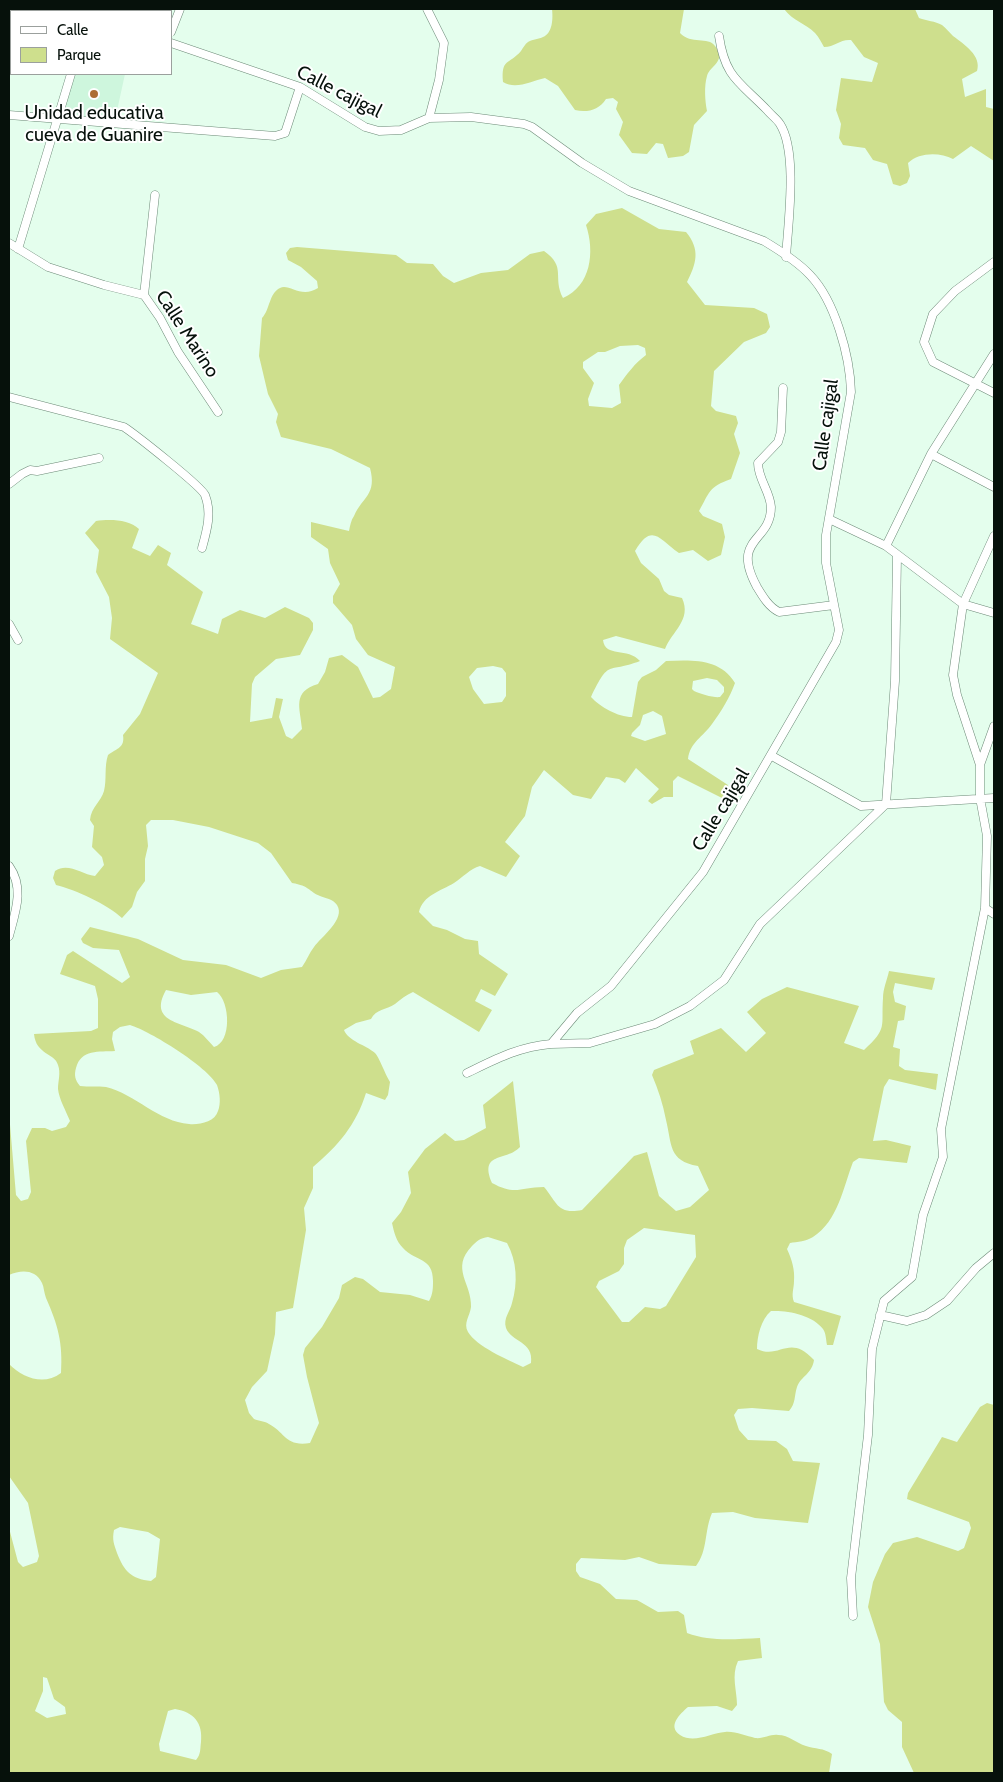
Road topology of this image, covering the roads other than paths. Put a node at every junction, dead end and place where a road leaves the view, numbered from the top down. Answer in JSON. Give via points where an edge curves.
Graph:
{"nodes":[{"id":1,"x":180,"y":9,"type":"edge"},
{"id":2,"x":427,"y":9,"type":"edge"},
{"id":3,"x":172,"y":29,"type":"edge"},
{"id":4,"x":719,"y":36,"type":"dead end"},
{"id":5,"x":172,"y":43,"type":"edge"},
{"id":6,"x":71,"y":75,"type":"edge"},
{"id":7,"x":300,"y":87,"type":"junction"},
{"id":8,"x":9,"y":115,"type":"edge"},
{"id":9,"x":56,"y":118,"type":"junction"},
{"id":10,"x":429,"y":118,"type":"junction"},
{"id":11,"x":155,"y":195,"type":"dead end"},
{"id":12,"x":9,"y":243,"type":"edge"},
{"id":13,"x":18,"y":249,"type":"junction"},
{"id":14,"x":786,"y":257,"type":"junction"},
{"id":15,"x":994,"y":262,"type":"edge"},
{"id":16,"x":144,"y":294,"type":"junction"},
{"id":17,"x":994,"y":354,"type":"edge"},
{"id":18,"x":975,"y":383,"type":"junction"},
{"id":19,"x":783,"y":388,"type":"dead end"},
{"id":20,"x":994,"y":393,"type":"edge"},
{"id":21,"x":9,"y":397,"type":"edge"},
{"id":22,"x":218,"y":412,"type":"dead end"},
{"id":23,"x":931,"y":454,"type":"junction"},
{"id":24,"x":99,"y":458,"type":"dead end"},
{"id":25,"x":9,"y":484,"type":"edge"},
{"id":26,"x":994,"y":487,"type":"edge"},
{"id":27,"x":829,"y":519,"type":"junction"},
{"id":28,"x":994,"y":536,"type":"edge"},
{"id":29,"x":886,"y":546,"type":"junction"},
{"id":30,"x":202,"y":548,"type":"dead end"},
{"id":31,"x":897,"y":556,"type":"junction"},
{"id":32,"x":964,"y":604,"type":"junction"},
{"id":33,"x":834,"y":605,"type":"junction"},
{"id":34,"x":994,"y":613,"type":"edge"},
{"id":35,"x":9,"y":624,"type":"edge"},
{"id":36,"x":18,"y":640,"type":"dead end"},
{"id":37,"x":994,"y":726,"type":"edge"},
{"id":38,"x":772,"y":756,"type":"junction"},
{"id":39,"x":980,"y":765,"type":"junction"},
{"id":40,"x":980,"y":798,"type":"junction"},
{"id":41,"x":994,"y":798,"type":"edge"},
{"id":42,"x":886,"y":804,"type":"junction"},
{"id":43,"x":9,"y":866,"type":"edge"},
{"id":44,"x":984,"y":908,"type":"junction"},
{"id":45,"x":994,"y":914,"type":"edge"},
{"id":46,"x":9,"y":936,"type":"edge"},
{"id":47,"x":551,"y":1044,"type":"junction"},
{"id":48,"x":467,"y":1073,"type":"dead end"},
{"id":49,"x":994,"y":1253,"type":"edge"},
{"id":50,"x":880,"y":1315,"type":"junction"},
{"id":51,"x":853,"y":1616,"type":"dead end"}],
"edges":[{"from":1,"to":3,"type":"street"},
{"from":2,"to":10,"type":"street","via":[[444,43]]},
{"from":4,"to":14,"type":"street","via":[[723,61],[735,81],[781,125],[790,164]]},
{"from":5,"to":7,"type":"street","name":"Calle cajigal"},
{"from":6,"to":9,"type":"street"},
{"from":7,"to":9,"type":"street","via":[[285,132],[275,136]]},
{"from":7,"to":10,"type":"street","name":"Calle cajigal","via":[[365,127],[379,131],[401,130]]},
{"from":8,"to":9,"type":"street"},
{"from":9,"to":13,"type":"street"},
{"from":10,"to":14,"type":"street","name":"Calle cajigal","via":[[471,117],[532,127],[582,163],[629,191],[764,241]]},
{"from":11,"to":16,"type":"street"},
{"from":12,"to":13,"type":"street","name":"Calle Marino"},
{"from":13,"to":16,"type":"street","name":"Calle Marino","via":[[48,267]]},
{"from":14,"to":27,"type":"street","name":"Calle cajigal","via":[[810,274],[829,302],[850,377],[851,392]]},
{"from":15,"to":18,"type":"street","via":[[955,291],[933,314],[924,342],[933,362]]},
{"from":16,"to":22,"type":"street","name":"Calle Marino"},
{"from":17,"to":18,"type":"street"},
{"from":18,"to":20,"type":"street"},
{"from":18,"to":23,"type":"street"},
{"from":19,"to":33,"type":"street","via":[[778,442],[758,463],[770,496],[771,509],[766,524],[749,547],[748,566],[765,600],[779,612]]},
{"from":21,"to":30,"type":"street","via":[[124,427],[136,436],[204,492],[209,508],[208,529]]},
{"from":23,"to":26,"type":"street"},
{"from":23,"to":29,"type":"street"},
{"from":24,"to":25,"type":"street","via":[[30,470]]},
{"from":27,"to":29,"type":"street"},
{"from":27,"to":33,"type":"street","name":"Calle cajigal","via":[[826,563]]},
{"from":28,"to":32,"type":"street"},
{"from":29,"to":31,"type":"street"},
{"from":31,"to":32,"type":"street"},
{"from":31,"to":42,"type":"street","via":[[895,682]]},
{"from":32,"to":34,"type":"street"},
{"from":32,"to":39,"type":"street","via":[[953,676]]},
{"from":33,"to":38,"type":"street","name":"Calle cajigal","via":[[839,630],[836,642]]},
{"from":35,"to":36,"type":"street"},
{"from":37,"to":39,"type":"street"},
{"from":38,"to":42,"type":"street","via":[[861,806]]},
{"from":38,"to":47,"type":"street","name":"Calle cajigal","via":[[703,872],[611,986],[577,1013]]},
{"from":39,"to":40,"type":"street"},
{"from":40,"to":41,"type":"street"},
{"from":40,"to":42,"type":"street"},
{"from":40,"to":44,"type":"street","via":[[987,836]]},
{"from":42,"to":47,"type":"street","via":[[760,924],[724,980],[690,1006],[655,1024],[590,1043]]},
{"from":43,"to":46,"type":"street","via":[[19,897]]},
{"from":44,"to":45,"type":"street"},
{"from":44,"to":50,"type":"street","via":[[941,1129],[943,1157],[923,1215],[912,1277],[884,1301]]},
{"from":47,"to":48,"type":"street","via":[[513,1051]]},
{"from":49,"to":50,"type":"street","via":[[947,1301],[926,1315],[907,1321]]},
{"from":50,"to":51,"type":"street","via":[[872,1349],[868,1435],[851,1578]]}]}
